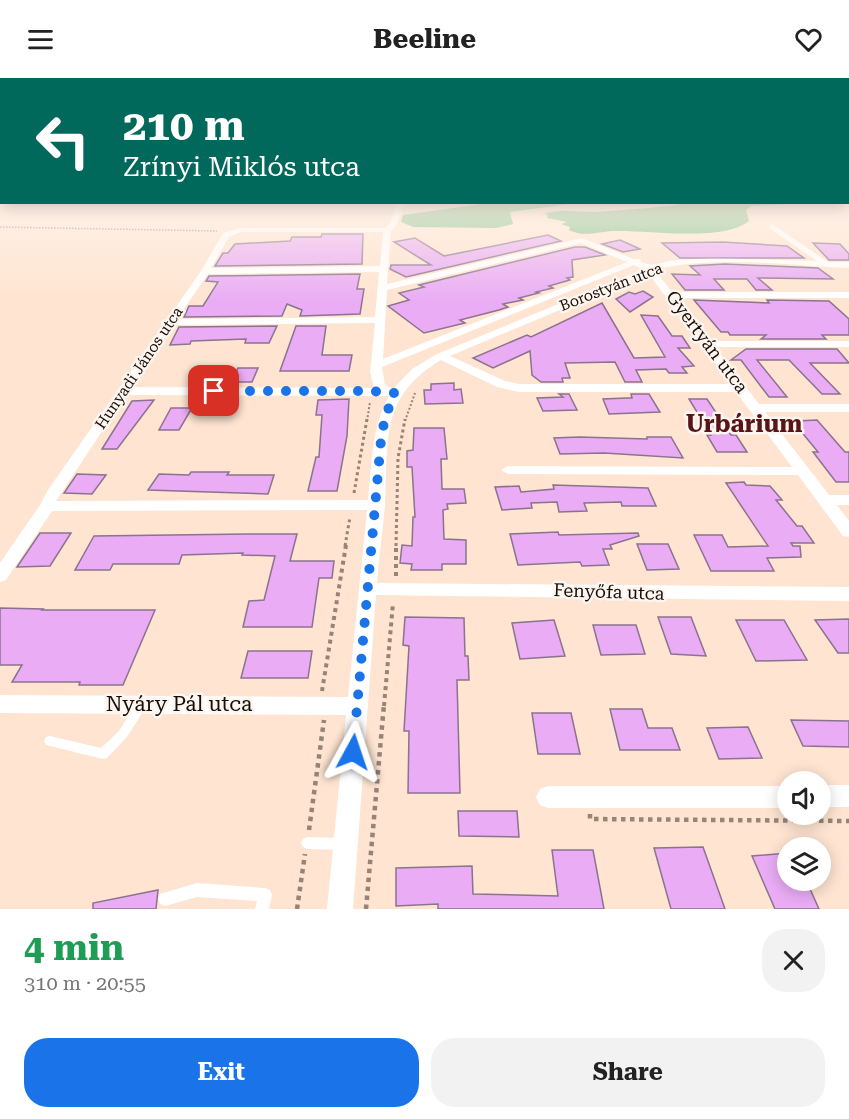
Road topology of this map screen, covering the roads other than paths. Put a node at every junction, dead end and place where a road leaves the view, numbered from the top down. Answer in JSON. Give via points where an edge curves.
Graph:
{"nodes":[{"id":1,"x":393,"y":224,"type":"edge"},
{"id":2,"x":772,"y":226,"type":"dead end"},
{"id":3,"x":387,"y":230,"type":"junction"},
{"id":4,"x":816,"y":257,"type":"junction"},
{"id":5,"x":633,"y":262,"type":"junction"},
{"id":6,"x":826,"y":264,"type":"junction"},
{"id":7,"x":849,"y":266,"type":"edge"},
{"id":8,"x":384,"y":269,"type":"junction"},
{"id":9,"x":650,"y":269,"type":"junction"},
{"id":10,"x":205,"y":271,"type":"junction"},
{"id":11,"x":384,"y":288,"type":"junction"},
{"id":12,"x":671,"y":295,"type":"junction"},
{"id":13,"x":849,"y":296,"type":"edge"},
{"id":14,"x":380,"y":320,"type":"junction"},
{"id":15,"x":169,"y":322,"type":"junction"},
{"id":16,"x":708,"y":344,"type":"junction"},
{"id":17,"x":849,"y":344,"type":"edge"},
{"id":18,"x":441,"y":356,"type":"junction"},
{"id":19,"x":377,"y":365,"type":"junction"},
{"id":20,"x":742,"y":388,"type":"junction"},
{"id":21,"x":124,"y":391,"type":"junction"},
{"id":22,"x":386,"y":392,"type":"junction"},
{"id":23,"x":757,"y":408,"type":"junction"},
{"id":24,"x":849,"y":408,"type":"edge"},
{"id":25,"x":508,"y":470,"type":"dead end"},
{"id":26,"x":804,"y":471,"type":"junction"},
{"id":27,"x":825,"y":500,"type":"junction"},
{"id":28,"x":849,"y":500,"type":"edge"},
{"id":29,"x":377,"y":505,"type":"junction"},
{"id":30,"x":48,"y":506,"type":"junction"},
{"id":31,"x":849,"y":532,"type":"edge"},
{"id":32,"x":0,"y":576,"type":"edge"},
{"id":33,"x":368,"y":589,"type":"junction"},
{"id":34,"x":849,"y":594,"type":"edge"},
{"id":35,"x":142,"y":703,"type":"junction"},
{"id":36,"x":0,"y":704,"type":"edge"},
{"id":37,"x":357,"y":706,"type":"junction"},
{"id":38,"x":50,"y":741,"type":"dead end"},
{"id":39,"x":777,"y":796,"type":"edge"},
{"id":40,"x":831,"y":796,"type":"edge"},
{"id":41,"x":849,"y":796,"type":"edge"},
{"id":42,"x":548,"y":797,"type":"dead end"},
{"id":43,"x":307,"y":843,"type":"road end"},
{"id":44,"x":346,"y":844,"type":"junction"},
{"id":45,"x":165,"y":899,"type":"dead end"},
{"id":46,"x":262,"y":909,"type":"edge"},
{"id":47,"x":340,"y":909,"type":"edge"}],
"edges":[{"from":1,"to":3,"type":"street"},
{"from":2,"to":4,"type":"street"},
{"from":3,"to":8,"type":"street"},
{"from":3,"to":10,"type":"street","name":"Hunyadi János utca","via":[[232,231],[226,234]]},
{"from":4,"to":5,"type":"street","via":[[698,253]]},
{"from":4,"to":6,"type":"street"},
{"from":5,"to":9,"type":"street"},
{"from":5,"to":11,"type":"street","via":[[582,240]]},
{"from":5,"to":19,"type":"street"},
{"from":6,"to":7,"type":"street","name":"Borostyán utca"},
{"from":6,"to":9,"type":"street","name":"Borostyán utca","via":[[715,260],[671,263]]},
{"from":8,"to":10,"type":"street"},
{"from":8,"to":11,"type":"street"},
{"from":9,"to":12,"type":"street","name":"Gyertyán utca"},
{"from":9,"to":18,"type":"street","name":"Borostyán utca"},
{"from":10,"to":15,"type":"street","name":"Hunyadi János utca"},
{"from":11,"to":14,"type":"street"},
{"from":12,"to":13,"type":"street"},
{"from":12,"to":16,"type":"street","name":"Gyertyán utca"},
{"from":14,"to":15,"type":"street"},
{"from":14,"to":19,"type":"street"},
{"from":15,"to":21,"type":"street","name":"Hunyadi János utca"},
{"from":16,"to":17,"type":"street"},
{"from":16,"to":20,"type":"street","name":"Gyertyán utca"},
{"from":18,"to":20,"type":"street","via":[[501,384],[519,388]]},
{"from":18,"to":22,"type":"street","name":"Borostyán utca"},
{"from":19,"to":22,"type":"street","via":[[376,378]]},
{"from":20,"to":23,"type":"street","name":"Gyertyán utca"},
{"from":21,"to":22,"type":"street"},
{"from":21,"to":30,"type":"street","name":"Hunyadi János utca"},
{"from":22,"to":29,"type":"street"},
{"from":23,"to":24,"type":"street"},
{"from":23,"to":26,"type":"street","name":"Gyertyán utca"},
{"from":25,"to":26,"type":"street"},
{"from":26,"to":27,"type":"street","name":"Gyertyán utca"},
{"from":27,"to":28,"type":"street"},
{"from":27,"to":31,"type":"street","name":"Gyertyán utca"},
{"from":29,"to":30,"type":"street"},
{"from":29,"to":33,"type":"street"},
{"from":30,"to":32,"type":"street","name":"Hunyadi János utca"},
{"from":33,"to":34,"type":"street","name":"Fenyőfa utca"},
{"from":33,"to":37,"type":"street"},
{"from":35,"to":36,"type":"street","name":"Nyáry Pál utca"},
{"from":35,"to":37,"type":"street","name":"Nyáry Pál utca"},
{"from":35,"to":38,"type":"lane","via":[[123,734],[103,754]]},
{"from":37,"to":44,"type":"street"},
{"from":39,"to":42,"type":"street"},
{"from":40,"to":41,"type":"street"},
{"from":43,"to":44,"type":"lane"},
{"from":44,"to":47,"type":"street"},
{"from":45,"to":46,"type":"lane","via":[[197,890],[265,895]]}]}
